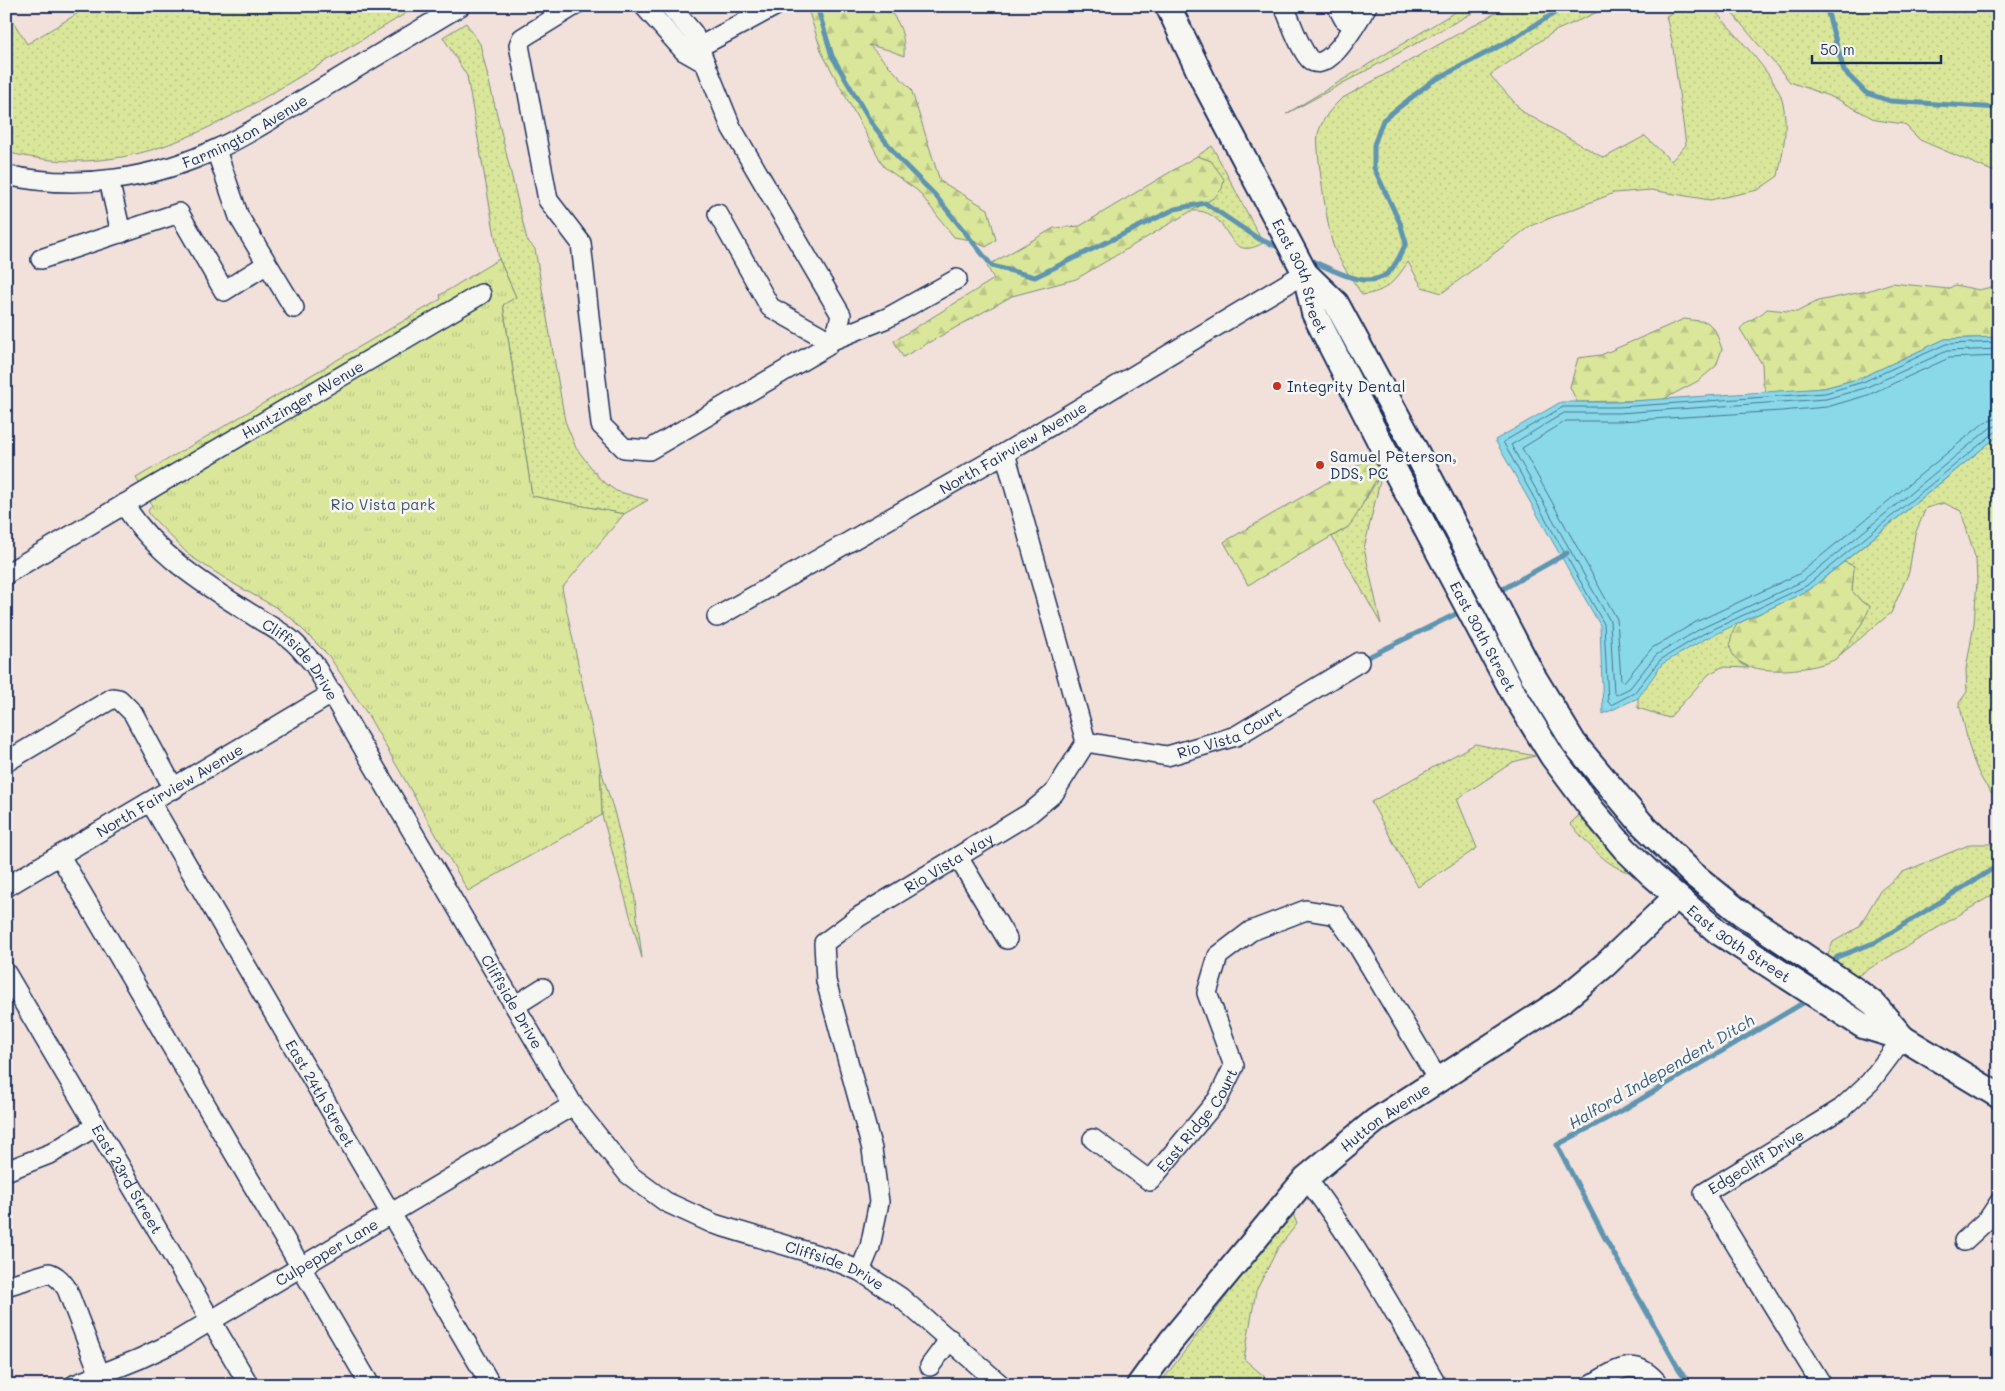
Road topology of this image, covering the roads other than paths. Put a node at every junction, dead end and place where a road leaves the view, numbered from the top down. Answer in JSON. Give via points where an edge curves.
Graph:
{"nodes":[{"id":1,"x":460,"y":6,"type":"edge"},
{"id":2,"x":574,"y":6,"type":"edge"},
{"id":3,"x":644,"y":6,"type":"edge"},
{"id":4,"x":670,"y":6,"type":"edge"},
{"id":5,"x":775,"y":6,"type":"edge"},
{"id":6,"x":1284,"y":6,"type":"edge"},
{"id":7,"x":1336,"y":6,"type":"edge"},
{"id":8,"x":1367,"y":6,"type":"edge"},
{"id":9,"x":1171,"y":10,"type":"edge"},
{"id":10,"x":1354,"y":26,"type":"junction"},
{"id":11,"x":702,"y":55,"type":"junction"},
{"id":12,"x":216,"y":150,"type":"junction"},
{"id":13,"x":6,"y":175,"type":"edge"},
{"id":14,"x":109,"y":180,"type":"junction"},
{"id":15,"x":718,"y":214,"type":"dead end"},
{"id":16,"x":121,"y":232,"type":"junction"},
{"id":17,"x":41,"y":259,"type":"dead end"},
{"id":18,"x":267,"y":264,"type":"junction"},
{"id":19,"x":1305,"y":273,"type":"junction"},
{"id":20,"x":957,"y":279,"type":"dead end"},
{"id":21,"x":481,"y":294,"type":"dead end"},
{"id":22,"x":294,"y":308,"type":"dead end"},
{"id":23,"x":830,"y":341,"type":"junction"},
{"id":24,"x":1005,"y":453,"type":"junction"},
{"id":25,"x":124,"y":504,"type":"junction"},
{"id":26,"x":6,"y":574,"type":"edge"},
{"id":27,"x":717,"y":617,"type":"dead end"},
{"id":28,"x":1359,"y":662,"type":"dead end"},
{"id":29,"x":333,"y":693,"type":"junction"},
{"id":30,"x":1086,"y":742,"type":"junction"},
{"id":31,"x":6,"y":762,"type":"edge"},
{"id":32,"x":174,"y":789,"type":"junction"},
{"id":33,"x":151,"y":803,"type":"junction"},
{"id":34,"x":1672,"y":854,"type":"junction"},
{"id":35,"x":60,"y":856,"type":"junction"},
{"id":36,"x":958,"y":857,"type":"junction"},
{"id":37,"x":6,"y":887,"type":"edge"},
{"id":38,"x":1676,"y":897,"type":"junction"},
{"id":39,"x":1007,"y":939,"type":"dead end"},
{"id":40,"x":1827,"y":971,"type":"junction"},
{"id":41,"x":6,"y":973,"type":"edge"},
{"id":42,"x":542,"y":988,"type":"dead end"},
{"id":43,"x":516,"y":1005,"type":"junction"},
{"id":44,"x":1903,"y":1038,"type":"junction"},
{"id":45,"x":1438,"y":1080,"type":"junction"},
{"id":46,"x":1998,"y":1095,"type":"edge"},
{"id":47,"x":573,"y":1105,"type":"junction"},
{"id":48,"x":96,"y":1126,"type":"junction"},
{"id":49,"x":1092,"y":1139,"type":"dead end"},
{"id":50,"x":6,"y":1171,"type":"edge"},
{"id":51,"x":1306,"y":1178,"type":"junction"},
{"id":52,"x":1999,"y":1203,"type":"edge"},
{"id":53,"x":392,"y":1214,"type":"junction"},
{"id":54,"x":1964,"y":1240,"type":"dead end"},
{"id":55,"x":301,"y":1268,"type":"junction"},
{"id":56,"x":860,"y":1271,"type":"junction"},
{"id":57,"x":6,"y":1286,"type":"edge"},
{"id":58,"x":211,"y":1320,"type":"junction"},
{"id":59,"x":950,"y":1339,"type":"junction"},
{"id":60,"x":930,"y":1366,"type":"dead end"},
{"id":61,"x":100,"y":1375,"type":"junction"},
{"id":62,"x":74,"y":1385,"type":"edge"},
{"id":63,"x":249,"y":1385,"type":"edge"},
{"id":64,"x":370,"y":1385,"type":"edge"},
{"id":65,"x":492,"y":1385,"type":"edge"},
{"id":66,"x":1001,"y":1385,"type":"edge"},
{"id":67,"x":1139,"y":1385,"type":"edge"},
{"id":68,"x":1437,"y":1385,"type":"edge"},
{"id":69,"x":1592,"y":1385,"type":"edge"},
{"id":70,"x":1659,"y":1385,"type":"edge"},
{"id":71,"x":1822,"y":1385,"type":"edge"}],
"edges":[{"from":1,"to":12,"type":"street","name":"Farmington Avenue"},
{"from":2,"to":23,"type":"street","via":[[522,38],[519,45],[548,200],[581,244],[601,425],[624,448],[649,450],[827,346]]},
{"from":3,"to":11,"type":"street","via":[[684,51]]},
{"from":4,"to":11,"type":"street","via":[[694,33]]},
{"from":5,"to":11,"type":"street"},
{"from":6,"to":10,"type":"street","via":[[1306,54],[1318,63],[1337,52]]},
{"from":7,"to":10,"type":"street","via":[[1344,20]]},
{"from":8,"to":10,"type":"street"},
{"from":9,"to":19,"type":"main road","name":"East 30th Street"},
{"from":11,"to":23,"type":"street","via":[[731,127],[841,315]]},
{"from":12,"to":14,"type":"street","name":"Farmington Avenue","via":[[174,166]]},
{"from":12,"to":18,"type":"street","via":[[239,217]]},
{"from":13,"to":14,"type":"street","name":"Farmington Avenue","via":[[49,181]]},
{"from":14,"to":16,"type":"street"},
{"from":15,"to":23,"type":"street","via":[[770,307]]},
{"from":16,"to":17,"type":"street"},
{"from":16,"to":18,"type":"street","via":[[179,213],[224,291]]},
{"from":18,"to":22,"type":"street"},
{"from":19,"to":24,"type":"street","name":"North Fairview Avenue"},
{"from":19,"to":34,"type":"main road","via":[[1336,303],[1553,710],[1606,784]]},
{"from":19,"to":38,"type":"main road","name":"East 30th Street","via":[[1314,313],[1532,724],[1552,756],[1608,829]]},
{"from":20,"to":23,"type":"street","via":[[887,318]]},
{"from":21,"to":25,"type":"street","name":"Huntzinger AVenue"},
{"from":24,"to":27,"type":"street","name":"North Fairview Avenue"},
{"from":24,"to":30,"type":"street"},
{"from":25,"to":26,"type":"street"},
{"from":25,"to":29,"type":"street","name":"Cliffside Drive","via":[[148,537],[176,563],[290,639],[314,664]]},
{"from":28,"to":30,"type":"street","name":"Rio Vista Court","via":[[1236,736],[1167,756]]},
{"from":29,"to":32,"type":"street","name":"North Fairview Avenue"},
{"from":29,"to":43,"type":"street","name":"Cliffside Drive"},
{"from":30,"to":36,"type":"street","name":"Rio Vista Way","via":[[1054,793],[1030,813]]},
{"from":31,"to":32,"type":"street","via":[[76,718],[113,698],[119,698],[133,713]]},
{"from":32,"to":33,"type":"street","name":"North Fairview Avenue"},
{"from":33,"to":35,"type":"street","name":"North Fairview Avenue"},
{"from":33,"to":53,"type":"street","name":"East 24th Street"},
{"from":34,"to":38,"type":"main road","via":[[1678,874]]},
{"from":34,"to":40,"type":"main road","via":[[1741,913]]},
{"from":35,"to":37,"type":"street","name":"North Fairview Avenue"},
{"from":35,"to":55,"type":"street"},
{"from":36,"to":39,"type":"street"},
{"from":36,"to":56,"type":"street","name":"Rio Vista Way","via":[[860,916],[824,944],[826,981],[872,1149],[879,1202],[870,1247]]},
{"from":38,"to":40,"type":"main road","via":[[1686,896],[1706,904],[1798,965]]},
{"from":38,"to":44,"type":"main road","name":"East 30th Street","via":[[1718,932],[1863,1026]]},
{"from":38,"to":45,"type":"main road","name":"Hutton Avenue","via":[[1570,994]]},
{"from":40,"to":44,"type":"main road","via":[[1874,1004]]},
{"from":41,"to":48,"type":"street","name":"East 23rd Street"},
{"from":42,"to":43,"type":"street"},
{"from":43,"to":47,"type":"street","name":"Cliffside Drive"},
{"from":44,"to":46,"type":"main road","name":"East 30th Street"},
{"from":44,"to":71,"type":"street","name":"Edgecliff Drive","via":[[1870,1082],[1846,1104],[1704,1193]]},
{"from":45,"to":49,"type":"street","name":"East Ridge Court","via":[[1336,915],[1306,910],[1251,931],[1218,956],[1207,993],[1234,1066],[1218,1099],[1150,1181]]},
{"from":45,"to":51,"type":"main road","name":"Hutton Avenue","via":[[1375,1121]]},
{"from":47,"to":53,"type":"street","name":"Culpepper Lane"},
{"from":47,"to":56,"type":"street","name":"Cliffside Drive","via":[[628,1174],[666,1202],[714,1224],[828,1258]]},
{"from":48,"to":50,"type":"street","via":[[52,1153]]},
{"from":48,"to":58,"type":"street","name":"East 23rd Street"},
{"from":51,"to":67,"type":"main road","name":"Hutton Avenue","via":[[1171,1341]]},
{"from":51,"to":68,"type":"street","via":[[1375,1279]]},
{"from":52,"to":54,"type":"street","via":[[1989,1218]]},
{"from":53,"to":55,"type":"street","name":"Culpepper Lane"},
{"from":53,"to":65,"type":"street","name":"East 24th Street"},
{"from":55,"to":58,"type":"street","name":"Culpepper Lane"},
{"from":55,"to":64,"type":"street"},
{"from":56,"to":59,"type":"street","name":"Cliffside Drive","via":[[900,1298]]},
{"from":57,"to":61,"type":"street","via":[[48,1273],[62,1281]]},
{"from":58,"to":61,"type":"street","name":"Culpepper Lane","via":[[174,1342]]},
{"from":58,"to":63,"type":"street","name":"East 23rd Street"},
{"from":59,"to":60,"type":"street"},
{"from":59,"to":66,"type":"street","name":"Cliffside Drive"},
{"from":61,"to":62,"type":"street","name":"Culpepper Lane"},
{"from":69,"to":70,"type":"street","via":[[1615,1370],[1632,1367],[1649,1372]]}]}
